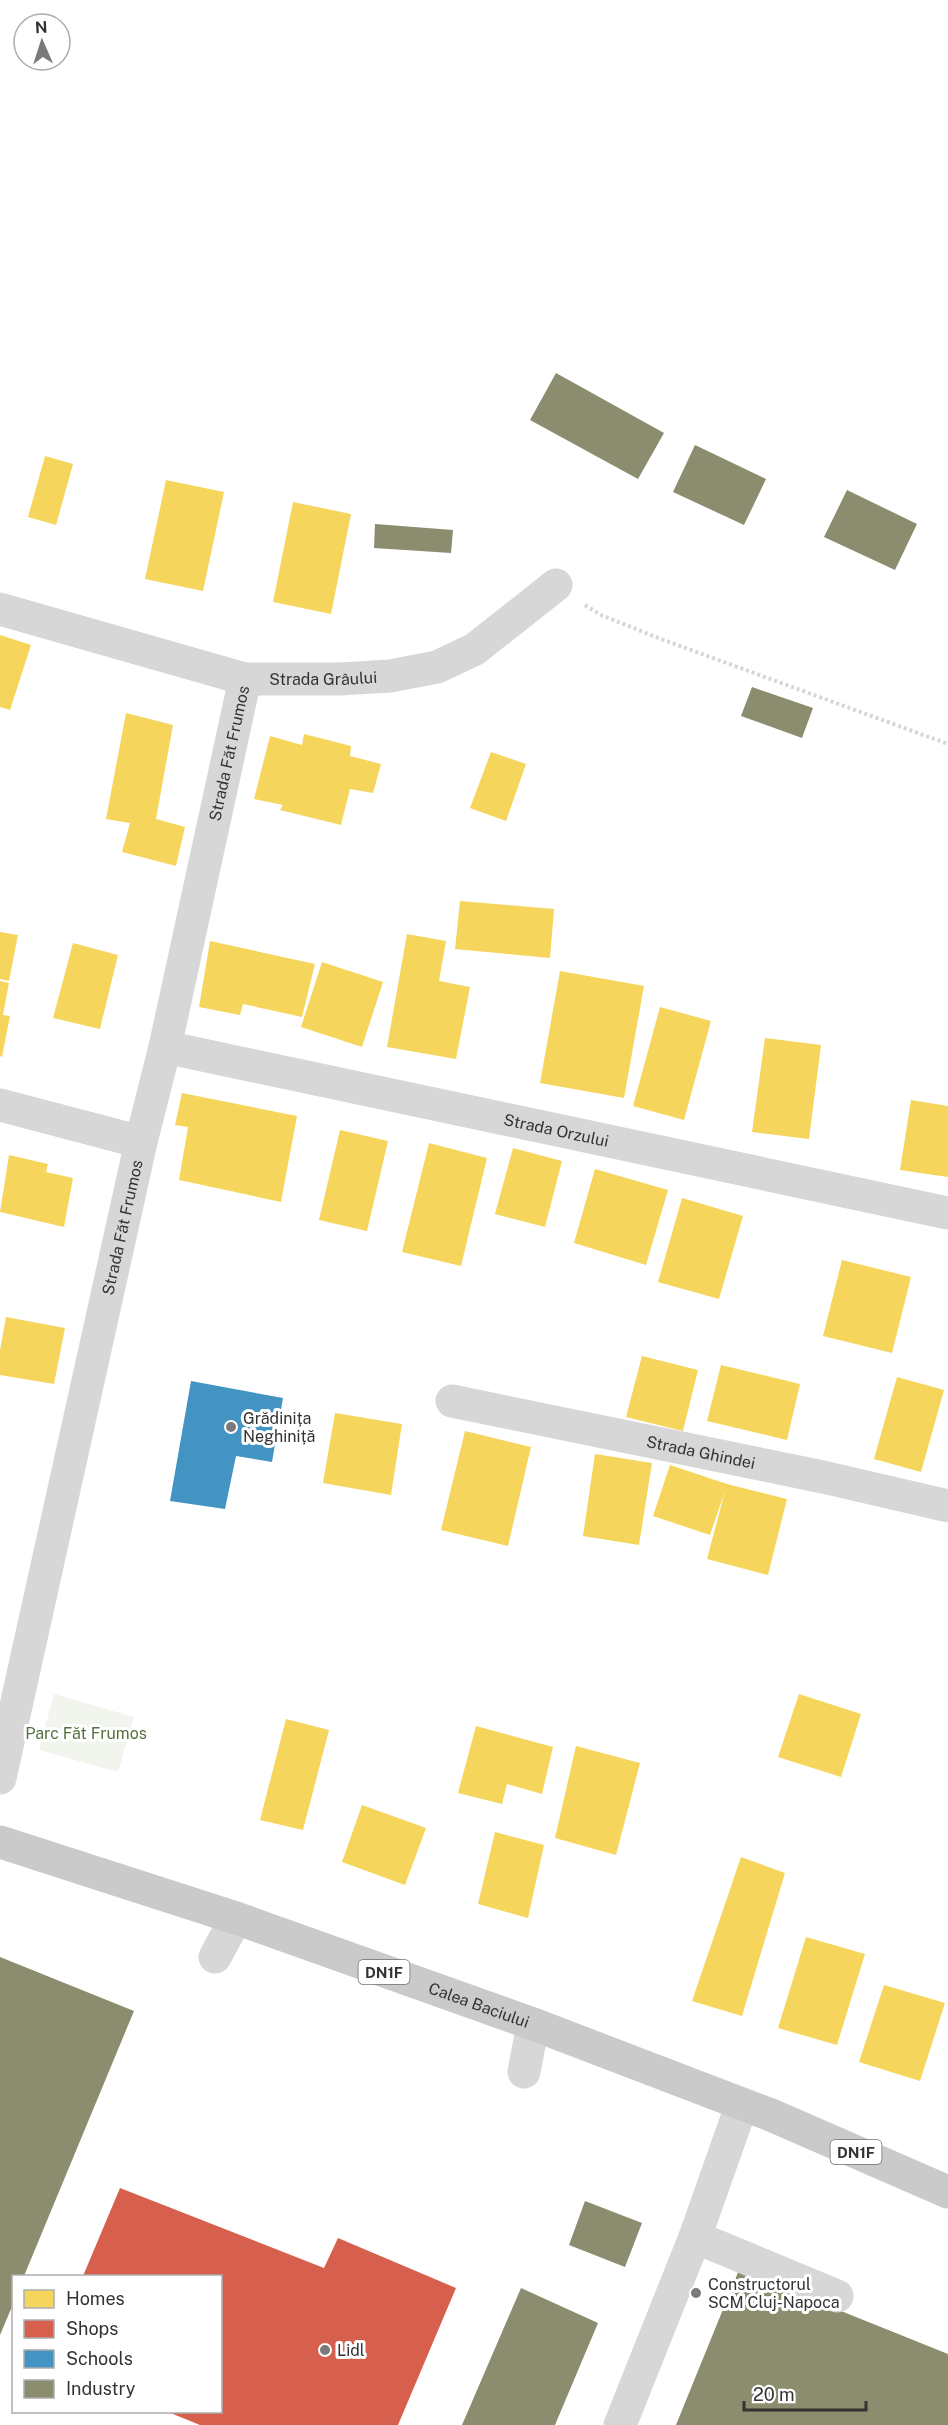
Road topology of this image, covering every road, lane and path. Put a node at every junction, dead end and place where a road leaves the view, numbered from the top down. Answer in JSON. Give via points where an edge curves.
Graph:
{"nodes":[{"id":1,"x":556,"y":585,"type":"joint"},
{"id":2,"x":0,"y":609,"type":"edge"},
{"id":3,"x":245,"y":679,"type":"junction"},
{"id":4,"x":948,"y":744,"type":"edge"},
{"id":5,"x":165,"y":1047,"type":"junction"},
{"id":6,"x":0,"y":1105,"type":"edge"},
{"id":7,"x":141,"y":1142,"type":"junction"},
{"id":8,"x":948,"y":1213,"type":"edge"},
{"id":9,"x":452,"y":1401,"type":"dead end"},
{"id":10,"x":948,"y":1506,"type":"edge"},
{"id":11,"x":0,"y":1778,"type":"edge"},
{"id":12,"x":0,"y":1842,"type":"edge"},
{"id":13,"x":236,"y":1918,"type":"junction"},
{"id":14,"x":215,"y":1957,"type":"dead end"},
{"id":15,"x":533,"y":2024,"type":"junction"},
{"id":16,"x":524,"y":2072,"type":"dead end"},
{"id":17,"x":742,"y":2104,"type":"junction"},
{"id":18,"x":946,"y":2183,"type":"edge"},
{"id":19,"x":695,"y":2237,"type":"junction"},
{"id":20,"x":837,"y":2296,"type":"dead end"},
{"id":21,"x":620,"y":2425,"type":"edge"}],
"edges":[{"from":1,"to":3,"type":"street","name":"Strada Grâului","via":[[475,649],[437,667],[390,676]]},
{"from":1,"to":4,"type":"path","via":[[601,615]]},
{"from":2,"to":3,"type":"street","name":"Strada Grâului"},
{"from":3,"to":5,"type":"street","name":"Strada Făt Frumos"},
{"from":5,"to":7,"type":"street","name":"Strada Făt Frumos"},
{"from":5,"to":8,"type":"street","name":"Strada Orzului"},
{"from":6,"to":7,"type":"street"},
{"from":7,"to":11,"type":"street","name":"Strada Făt Frumos"},
{"from":9,"to":10,"type":"street","name":"Strada Ghindei"},
{"from":12,"to":13,"type":"main road","name":"Calea Baciului","number":"DN1F"},
{"from":13,"to":14,"type":"street"},
{"from":13,"to":15,"type":"main road","name":"Calea Baciului","number":"DN1F"},
{"from":15,"to":16,"type":"street"},
{"from":15,"to":17,"type":"main road","name":"Calea Baciului","number":"DN1F"},
{"from":17,"to":18,"type":"main road","name":"Calea Baciului","number":"DN1F"},
{"from":17,"to":19,"type":"street"},
{"from":19,"to":20,"type":"street"},
{"from":19,"to":21,"type":"street"}]}
